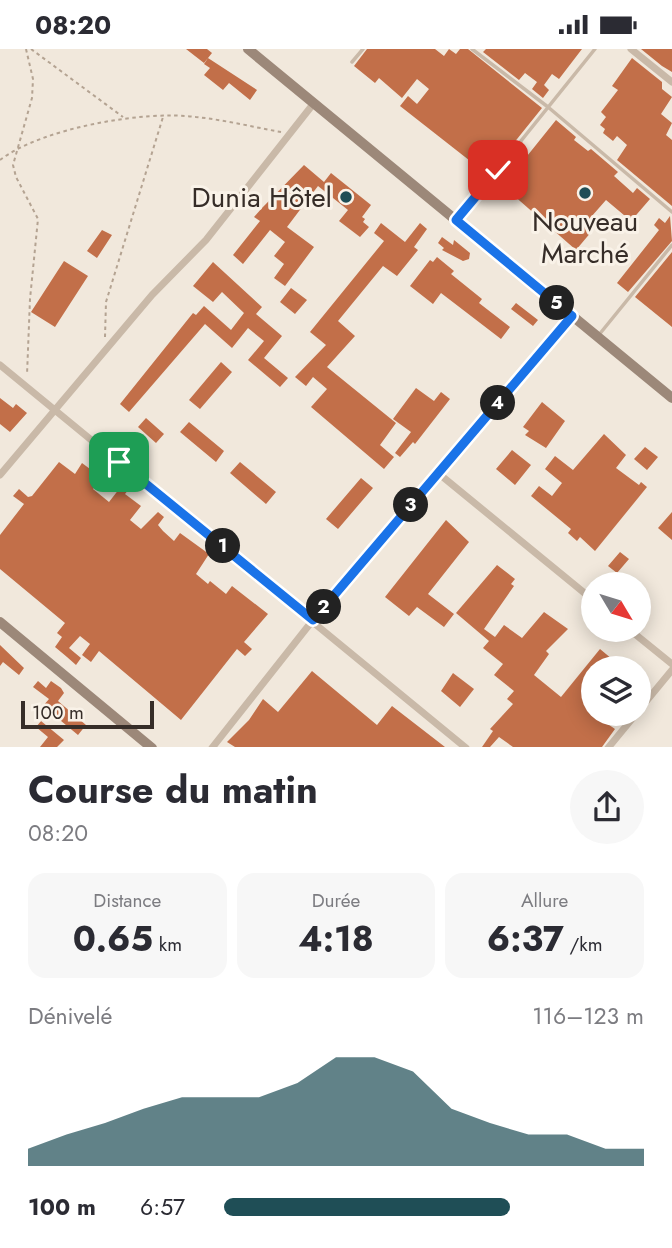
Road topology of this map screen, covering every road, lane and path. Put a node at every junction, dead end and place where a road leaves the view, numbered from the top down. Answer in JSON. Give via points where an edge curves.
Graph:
{"nodes":[{"id":1,"x":26,"y":49,"type":"edge"},
{"id":2,"x":31,"y":49,"type":"edge"},
{"id":3,"x":248,"y":49,"type":"edge"},
{"id":4,"x":363,"y":49,"type":"edge"},
{"id":5,"x":472,"y":49,"type":"edge"},
{"id":6,"x":595,"y":49,"type":"edge"},
{"id":7,"x":631,"y":49,"type":"edge"},
{"id":8,"x":352,"y":62,"type":"dead end"},
{"id":9,"x":672,"y":82,"type":"edge"},
{"id":10,"x":314,"y":103,"type":"junction"},
{"id":11,"x":548,"y":107,"type":"junction"},
{"id":12,"x":163,"y":116,"type":"junction"},
{"id":13,"x":125,"y":119,"type":"junction"},
{"id":14,"x":289,"y":134,"type":"junction"},
{"id":15,"x":16,"y":147,"type":"junction"},
{"id":16,"x":0,"y":160,"type":"edge"},
{"id":17,"x":672,"y":212,"type":"edge"},
{"id":18,"x":456,"y":220,"type":"junction"},
{"id":19,"x":672,"y":246,"type":"edge"},
{"id":20,"x":572,"y":316,"type":"junction"},
{"id":21,"x":598,"y":337,"type":"junction"},
{"id":22,"x":104,"y":351,"type":"junction"},
{"id":23,"x":0,"y":365,"type":"edge"},
{"id":24,"x":26,"y":387,"type":"junction"},
{"id":25,"x":672,"y":398,"type":"edge"},
{"id":26,"x":54,"y":410,"type":"junction"},
{"id":27,"x":438,"y":473,"type":"junction"},
{"id":28,"x":0,"y":475,"type":"edge"},
{"id":29,"x":581,"y":590,"type":"edge"},
{"id":30,"x":313,"y":620,"type":"junction"},
{"id":31,"x":0,"y":622,"type":"edge"},
{"id":32,"x":645,"y":642,"type":"edge"},
{"id":33,"x":672,"y":664,"type":"edge"},
{"id":34,"x":672,"y":670,"type":"edge"},
{"id":35,"x":651,"y":695,"type":"edge"},
{"id":36,"x":625,"y":726,"type":"edge"},
{"id":37,"x":152,"y":747,"type":"edge"},
{"id":38,"x":212,"y":747,"type":"edge"},
{"id":39,"x":466,"y":747,"type":"edge"},
{"id":40,"x":608,"y":747,"type":"edge"}],
"edges":[{"from":1,"to":15,"type":"path","via":[[32,98]]},
{"from":2,"to":13,"type":"path"},
{"from":3,"to":10,"type":"street"},
{"from":4,"to":8,"type":"lane"},
{"from":5,"to":11,"type":"lane"},
{"from":6,"to":11,"type":"lane"},
{"from":7,"to":9,"type":"street"},
{"from":10,"to":14,"type":"street"},
{"from":10,"to":18,"type":"street"},
{"from":11,"to":17,"type":"lane"},
{"from":11,"to":18,"type":"lane"},
{"from":12,"to":13,"type":"path"},
{"from":12,"to":14,"type":"path","via":[[194,116]]},
{"from":12,"to":22,"type":"path","via":[[106,302]]},
{"from":13,"to":15,"type":"path","via":[[43,136]]},
{"from":14,"to":22,"type":"street","via":[[205,240]]},
{"from":15,"to":16,"type":"path"},
{"from":15,"to":24,"type":"path","via":[[16,177],[38,219]]},
{"from":18,"to":20,"type":"street"},
{"from":19,"to":21,"type":"lane"},
{"from":20,"to":21,"type":"street"},
{"from":20,"to":27,"type":"street"},
{"from":21,"to":25,"type":"street"},
{"from":22,"to":26,"type":"street"},
{"from":23,"to":24,"type":"street"},
{"from":24,"to":26,"type":"street"},
{"from":26,"to":28,"type":"street"},
{"from":26,"to":30,"type":"street"},
{"from":27,"to":29,"type":"street"},
{"from":27,"to":30,"type":"street"},
{"from":30,"to":38,"type":"street"},
{"from":30,"to":39,"type":"street"},
{"from":31,"to":37,"type":"street"},
{"from":32,"to":33,"type":"street"},
{"from":34,"to":35,"type":"street"},
{"from":36,"to":40,"type":"street"}]}
